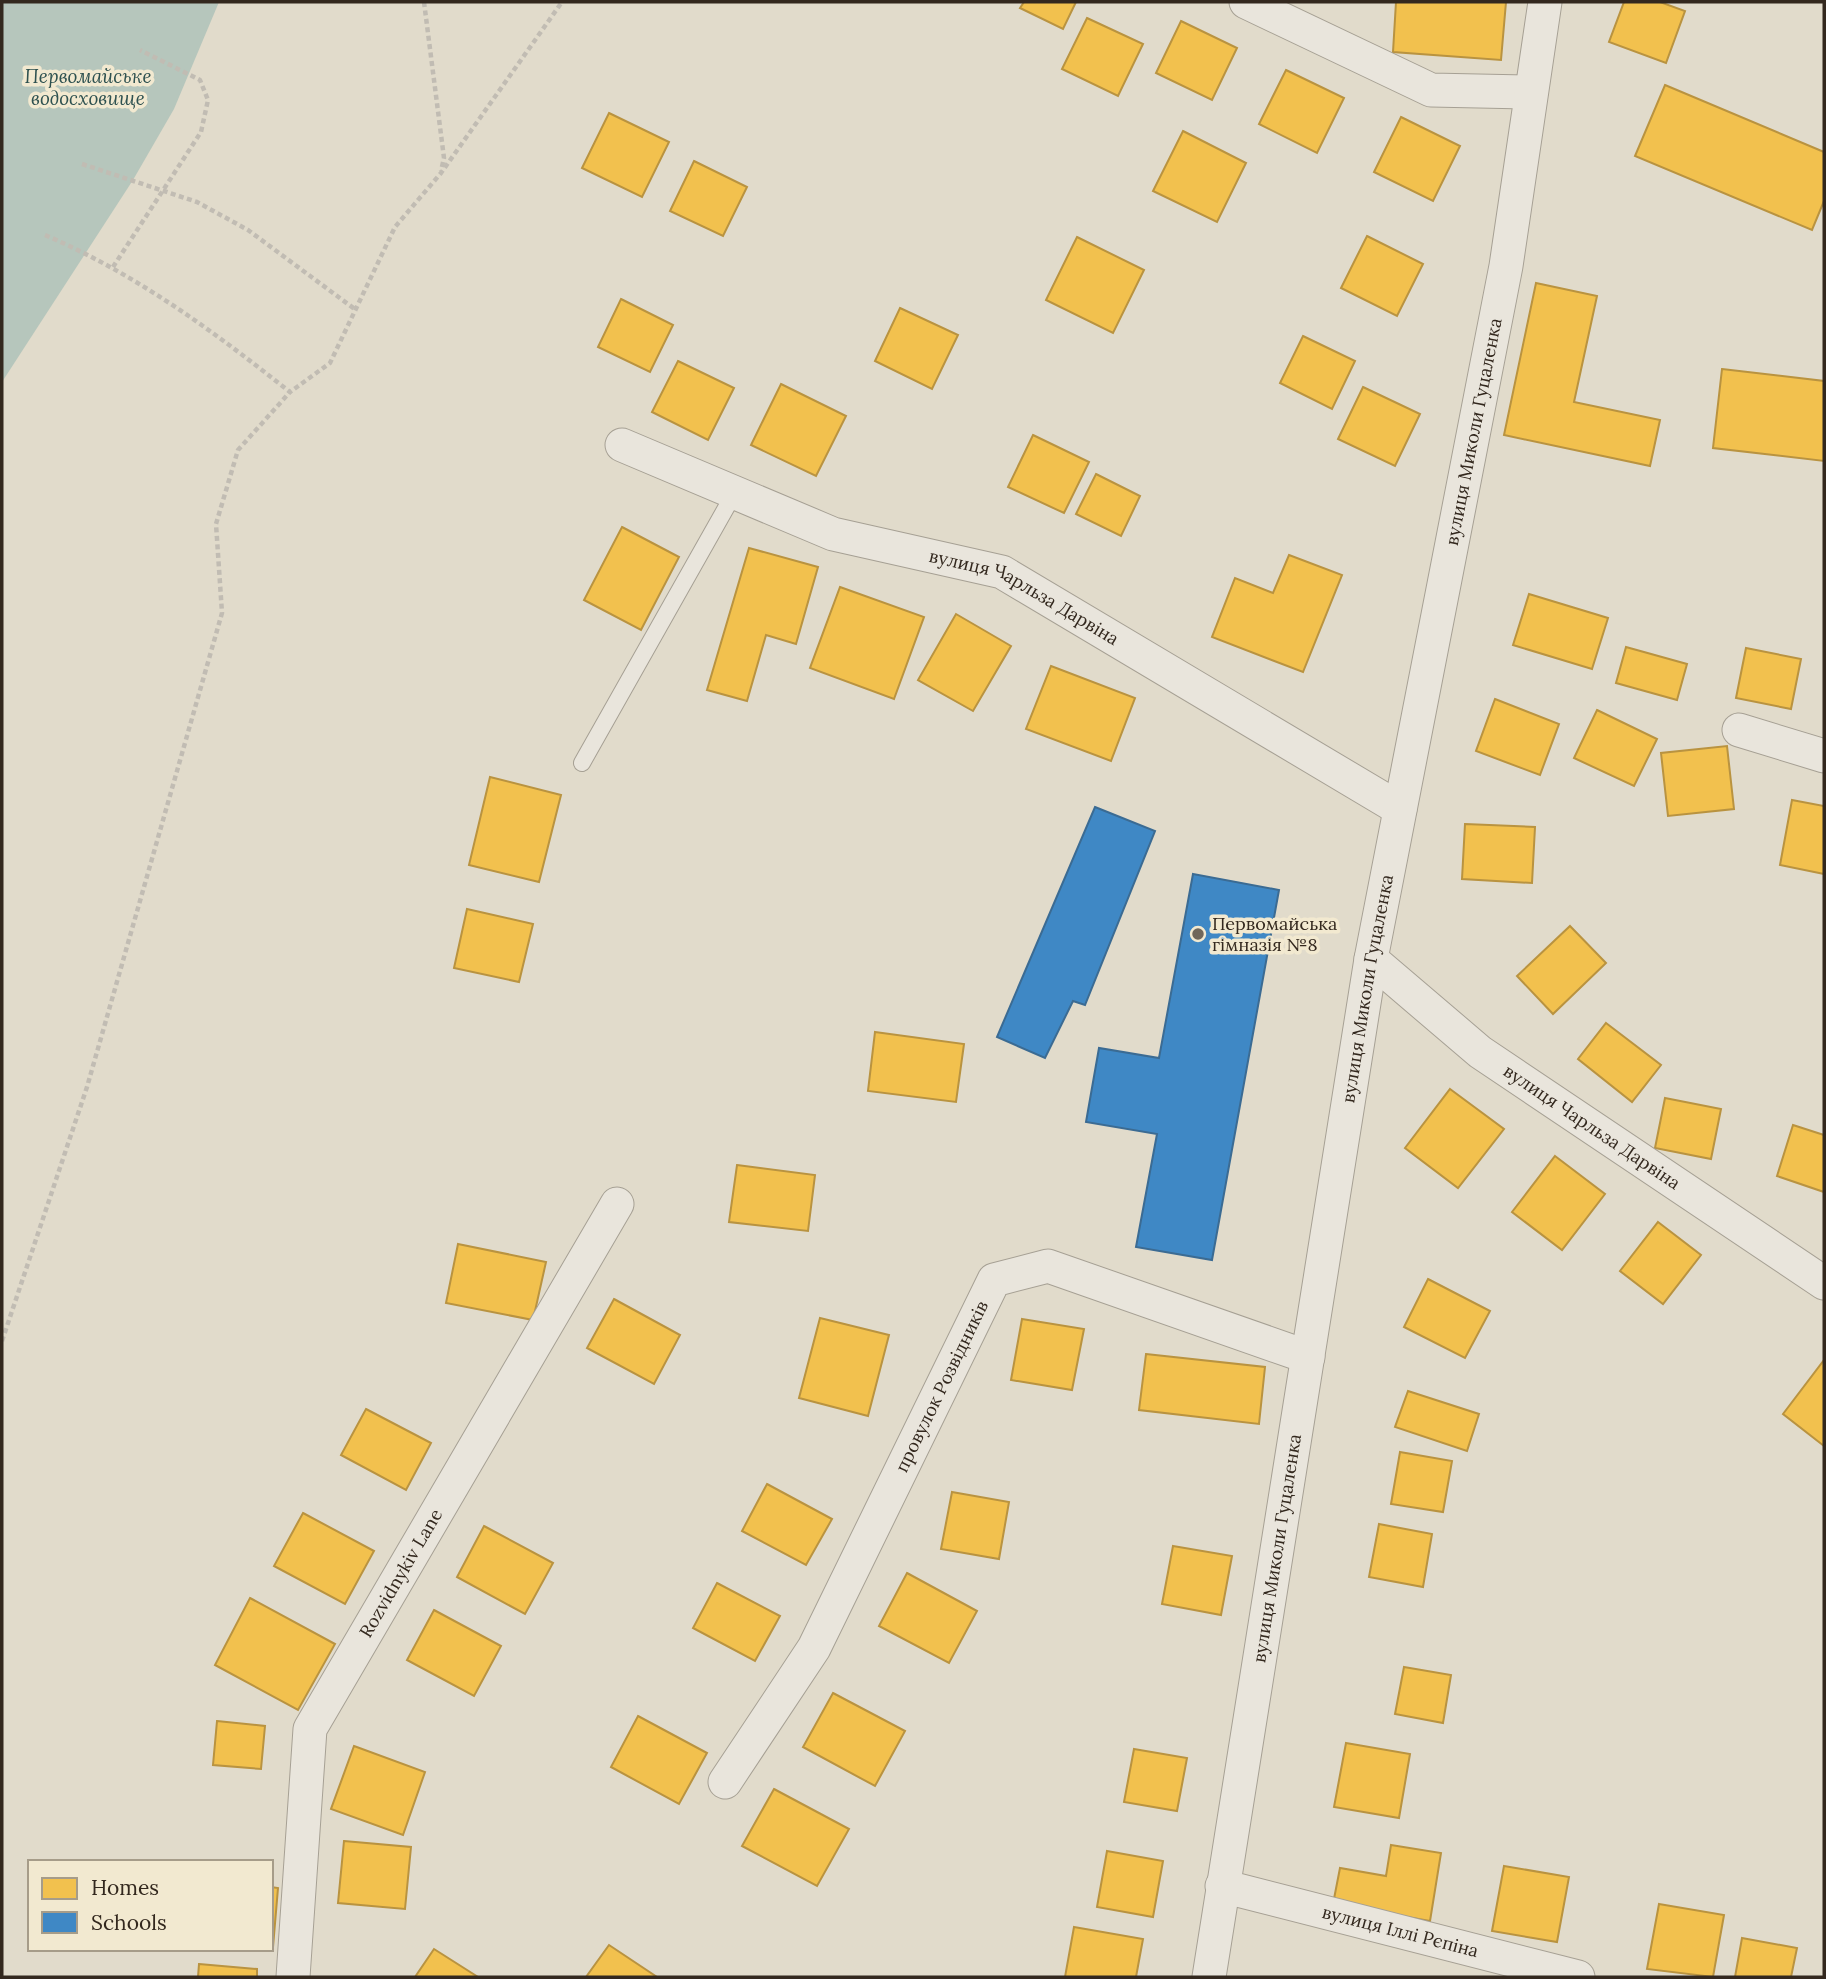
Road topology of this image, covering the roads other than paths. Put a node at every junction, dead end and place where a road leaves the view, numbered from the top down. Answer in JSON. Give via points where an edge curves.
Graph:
{"nodes":[{"id":1,"x":1246,"y":2,"type":"edge"},
{"id":2,"x":1545,"y":2,"type":"edge"},
{"id":3,"x":1531,"y":92,"type":"junction"},
{"id":4,"x":622,"y":445,"type":"dead end"},
{"id":5,"x":735,"y":492,"type":"junction"},
{"id":6,"x":1739,"y":730,"type":"dead end"},
{"id":7,"x":1824,"y":756,"type":"edge"},
{"id":8,"x":582,"y":763,"type":"dead end"},
{"id":9,"x":1400,"y":809,"type":"junction"},
{"id":10,"x":1371,"y":959,"type":"junction"},
{"id":11,"x":617,"y":1204,"type":"dead end"},
{"id":12,"x":1824,"y":1283,"type":"edge"},
{"id":13,"x":1308,"y":1357,"type":"junction"},
{"id":14,"x":725,"y":1782,"type":"dead end"},
{"id":15,"x":1222,"y":1886,"type":"junction"},
{"id":16,"x":293,"y":1977,"type":"edge"},
{"id":17,"x":1209,"y":1977,"type":"edge"},
{"id":18,"x":1578,"y":1977,"type":"edge"}],
"edges":[{"from":1,"to":3,"type":"street","via":[[1431,90]]},
{"from":2,"to":3,"type":"street","name":"вулиця Миколи Гуцаленка"},
{"from":3,"to":9,"type":"street","name":"вулиця Миколи Гуцаленка","via":[[1506,266]]},
{"from":4,"to":5,"type":"street","name":"вулиця Чарльза Дарвіна"},
{"from":5,"to":8,"type":"lane"},
{"from":5,"to":9,"type":"street","name":"вулиця Чарльза Дарвіна","via":[[833,534],[1002,572]]},
{"from":6,"to":7,"type":"street"},
{"from":9,"to":10,"type":"street","name":"вулиця Миколи Гуцаленка"},
{"from":10,"to":12,"type":"street","name":"вулиця Чарльза Дарвіна","via":[[1480,1052]]},
{"from":10,"to":13,"type":"street","name":"вулиця Миколи Гуцаленка"},
{"from":11,"to":16,"type":"street","name":"Rozvidnykiv Lane","via":[[310,1729]]},
{"from":13,"to":14,"type":"street","name":"провулок Розвідників","via":[[1048,1266],[995,1280],[814,1648]]},
{"from":13,"to":15,"type":"street","name":"вулиця Миколи Гуцаленка"},
{"from":15,"to":17,"type":"street","name":"вулиця Миколи Гуцаленка"},
{"from":15,"to":18,"type":"street","name":"вулиця Іллі Рєпіна"}]}
